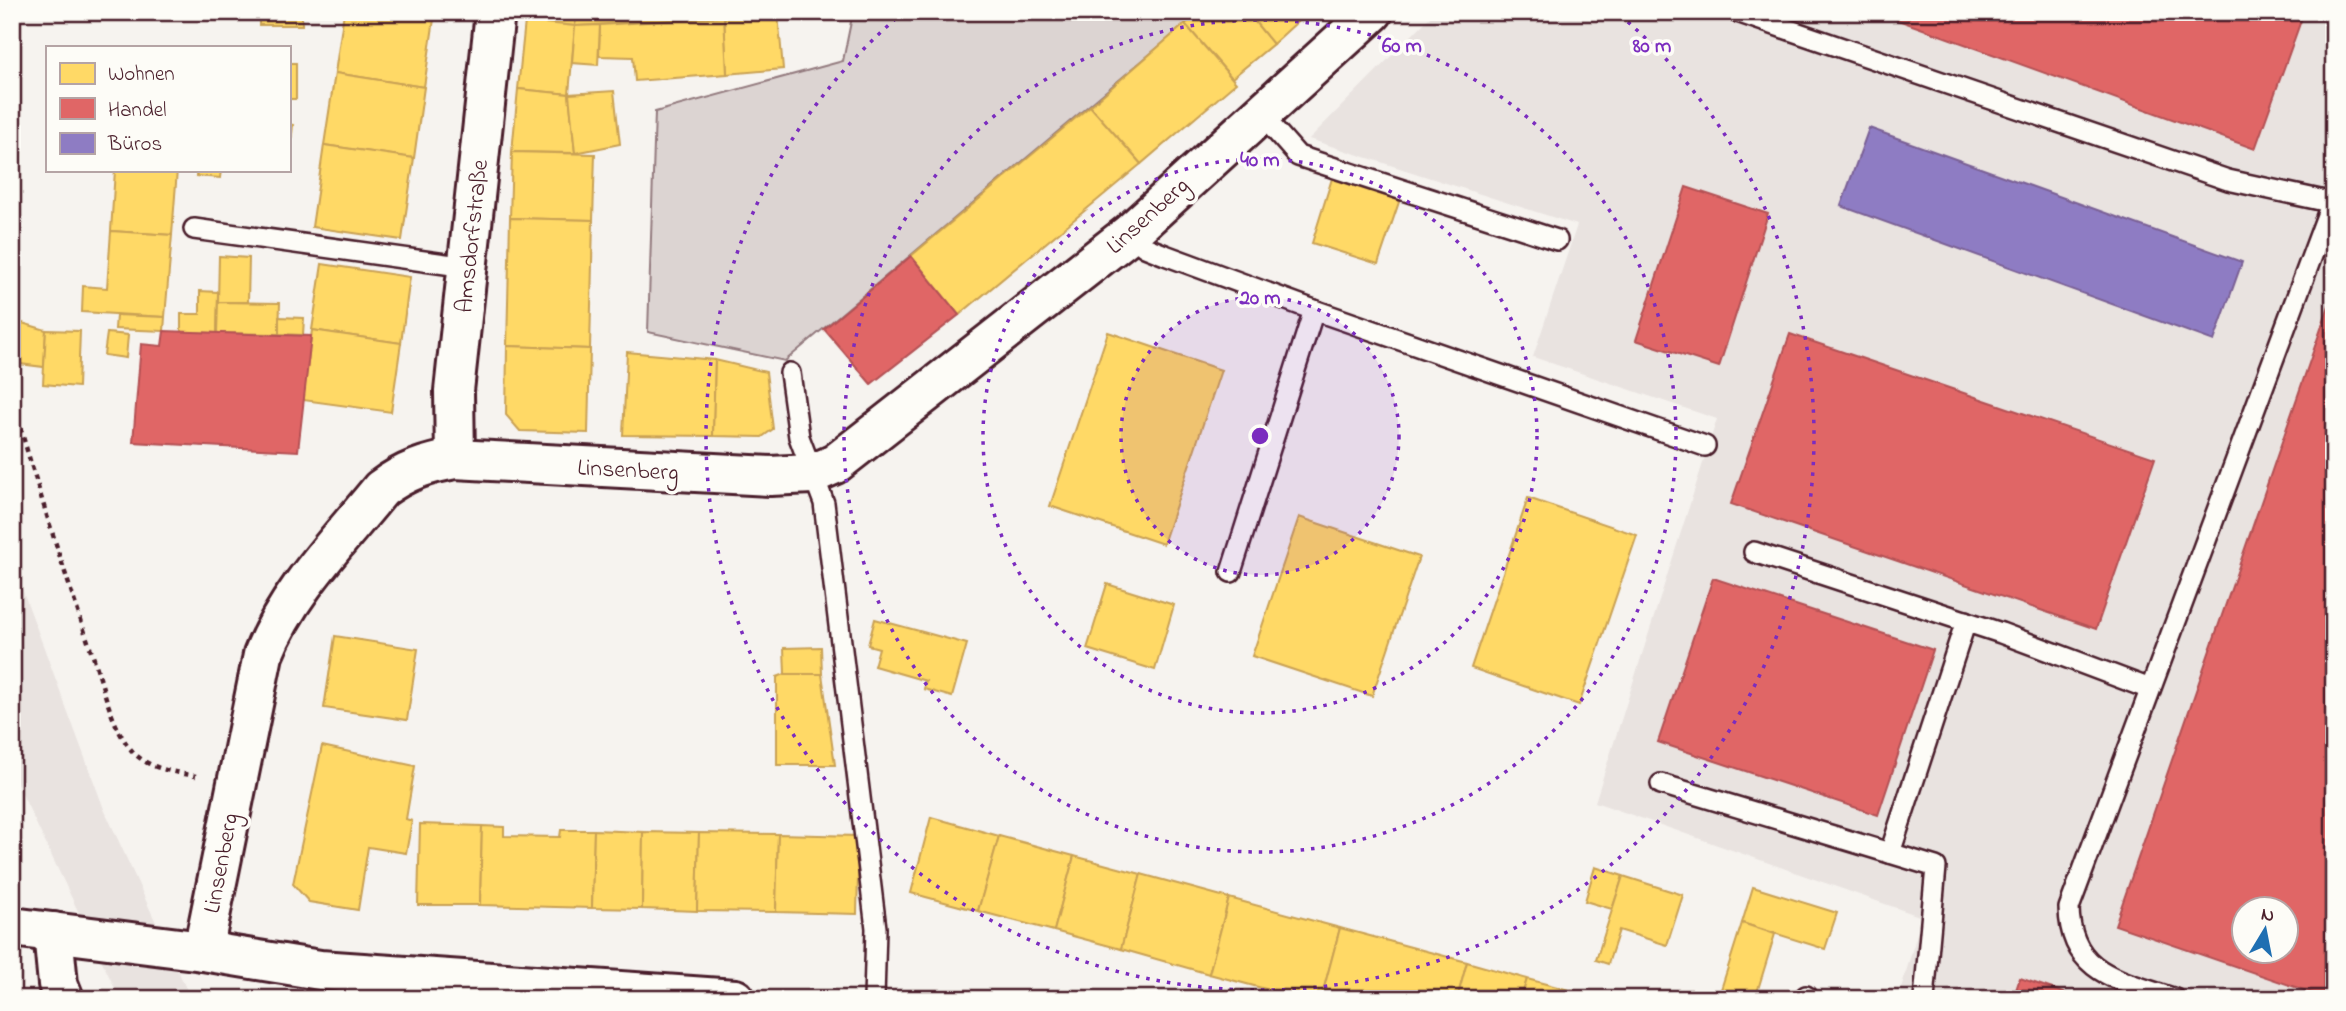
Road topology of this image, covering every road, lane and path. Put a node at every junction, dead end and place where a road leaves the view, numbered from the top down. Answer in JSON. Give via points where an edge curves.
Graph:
{"nodes":[{"id":1,"x":495,"y":12,"type":"edge"},
{"id":2,"x":1373,"y":12,"type":"edge"},
{"id":3,"x":1737,"y":12,"type":"edge"},
{"id":4,"x":1260,"y":113,"type":"junction"},
{"id":5,"x":2333,"y":203,"type":"edge"},
{"id":6,"x":194,"y":229,"type":"dead end"},
{"id":7,"x":1129,"y":234,"type":"junction"},
{"id":8,"x":1557,"y":240,"type":"dead end"},
{"id":9,"x":467,"y":267,"type":"junction"},
{"id":10,"x":1314,"y":310,"type":"junction"},
{"id":11,"x":790,"y":373,"type":"dead end"},
{"id":12,"x":12,"y":398,"type":"edge"},
{"id":13,"x":1705,"y":446,"type":"dead end"},
{"id":14,"x":455,"y":459,"type":"junction"},
{"id":15,"x":813,"y":474,"type":"junction"},
{"id":16,"x":1754,"y":552,"type":"dead end"},
{"id":17,"x":1231,"y":572,"type":"dead end"},
{"id":18,"x":1966,"y":621,"type":"junction"},
{"id":19,"x":2150,"y":689,"type":"junction"},
{"id":20,"x":236,"y":784,"type":"junction"},
{"id":21,"x":1661,"y":784,"type":"dead end"},
{"id":22,"x":1890,"y":853,"type":"junction"},
{"id":23,"x":12,"y":927,"type":"edge"},
{"id":24,"x":53,"y":932,"type":"junction"},
{"id":25,"x":203,"y":950,"type":"junction"},
{"id":26,"x":569,"y":994,"type":"edge"},
{"id":27,"x":694,"y":998,"type":"edge"},
{"id":28,"x":64,"y":999,"type":"edge"},
{"id":29,"x":735,"y":999,"type":"edge"},
{"id":30,"x":874,"y":999,"type":"edge"},
{"id":31,"x":1924,"y":999,"type":"edge"},
{"id":32,"x":2175,"y":999,"type":"edge"}],
"edges":[{"from":1,"to":9,"type":"main road","name":"Amsdorfstraße"},
{"from":2,"to":4,"type":"main road","name":"Linsenberg"},
{"from":3,"to":5,"type":"lane","via":[[2228,180]]},
{"from":4,"to":7,"type":"main road","name":"Linsenberg"},
{"from":4,"to":8,"type":"lane","via":[[1298,156]]},
{"from":5,"to":19,"type":"lane"},
{"from":6,"to":9,"type":"lane"},
{"from":7,"to":10,"type":"lane","via":[[1155,251]]},
{"from":7,"to":15,"type":"main road","name":"Linsenberg","via":[[854,452]]},
{"from":9,"to":14,"type":"main road","name":"Amsdorfstraße","via":[[454,391]]},
{"from":10,"to":13,"type":"lane"},
{"from":10,"to":17,"type":"lane"},
{"from":11,"to":15,"type":"lane","via":[[799,437]]},
{"from":12,"to":20,"type":"path","via":[[54,544],[124,738],[145,762],[163,770]]},
{"from":14,"to":15,"type":"main road","name":"Linsenberg","via":[[770,477]]},
{"from":14,"to":20,"type":"main road","name":"Linsenberg","via":[[424,464],[382,489],[285,608],[262,655]]},
{"from":15,"to":30,"type":"lane","via":[[824,503],[876,928]]},
{"from":16,"to":18,"type":"lane"},
{"from":18,"to":19,"type":"lane"},
{"from":18,"to":22,"type":"lane"},
{"from":19,"to":32,"type":"lane","via":[[2069,908],[2069,933],[2081,954],[2102,973]]},
{"from":20,"to":25,"type":"main road","name":"Linsenberg"},
{"from":21,"to":22,"type":"lane"},
{"from":22,"to":31,"type":"lane","via":[[1936,867]]},
{"from":23,"to":24,"type":"main road"},
{"from":24,"to":25,"type":"main road"},
{"from":24,"to":28,"type":"main road"},
{"from":25,"to":26,"type":"main road","via":[[320,970]]},
{"from":26,"to":27,"type":"main road"},
{"from":27,"to":29,"type":"main road"}]}
